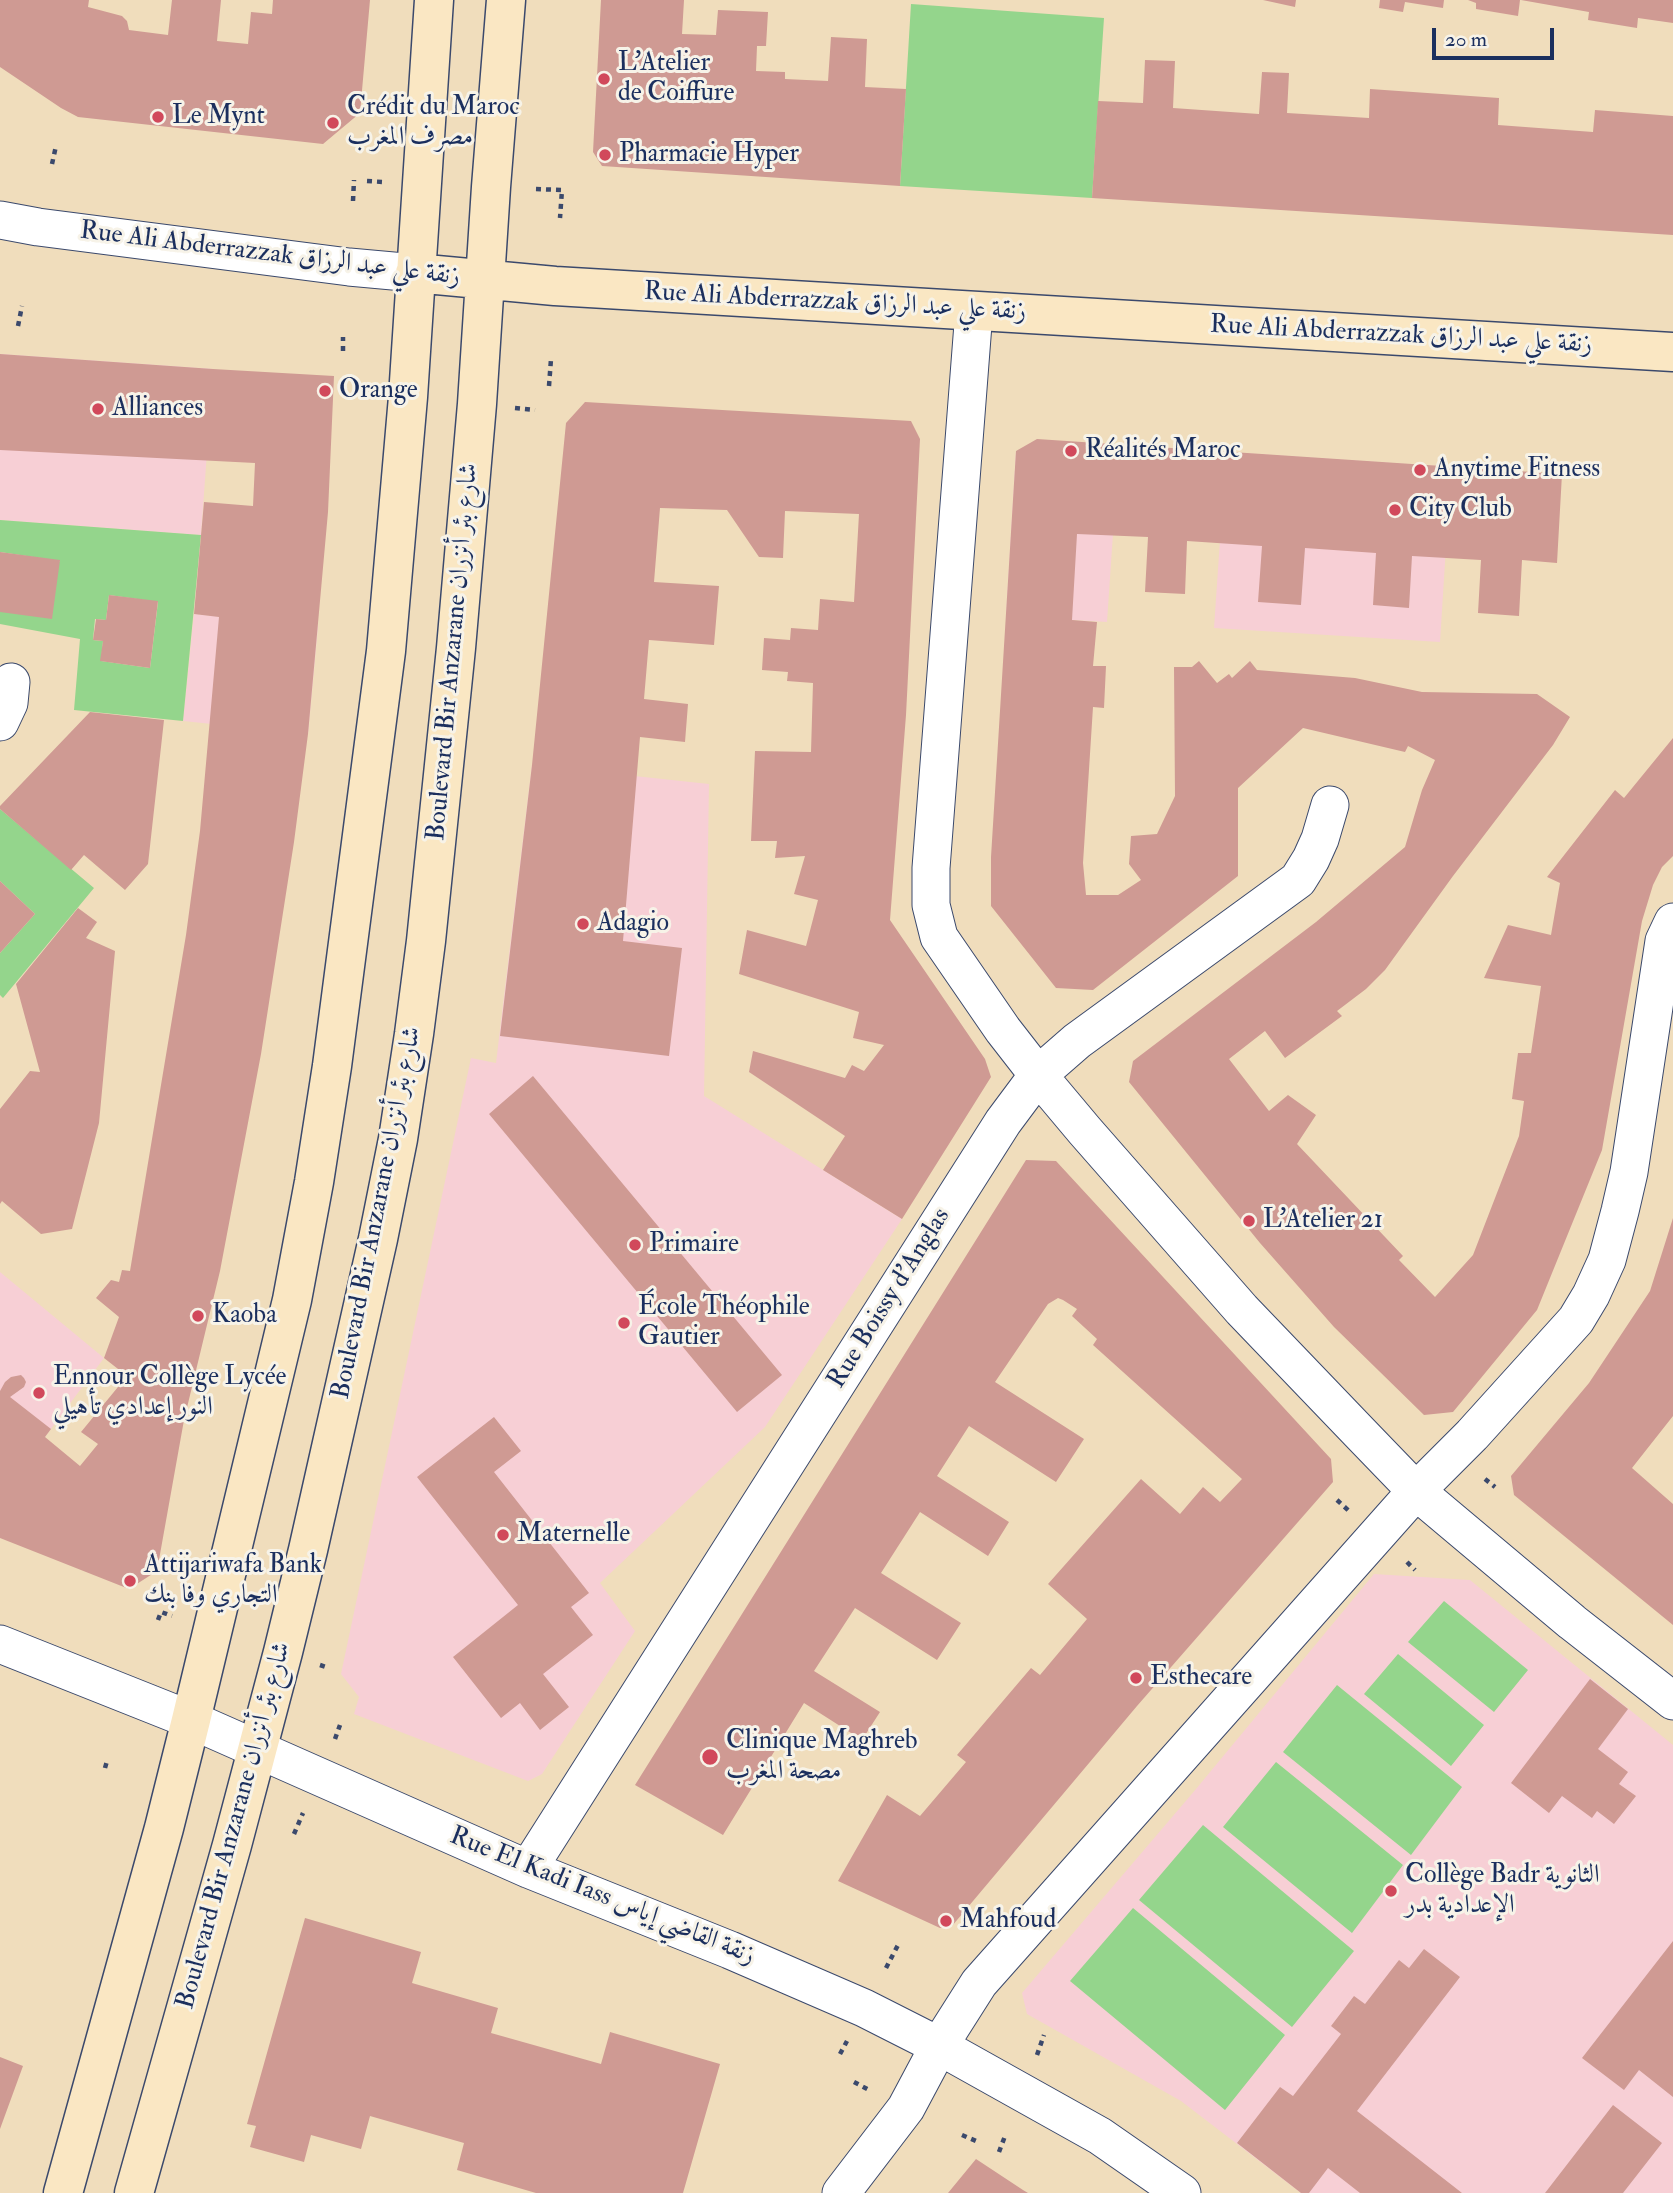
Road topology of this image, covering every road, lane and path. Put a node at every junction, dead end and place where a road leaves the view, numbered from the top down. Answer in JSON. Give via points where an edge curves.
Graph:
{"nodes":[{"id":1,"x":434,"y":0,"type":"edge"},
{"id":2,"x":506,"y":0,"type":"edge"},
{"id":3,"x":56,"y":146,"type":"dead end"},
{"id":4,"x":52,"y":164,"type":"dead end"},
{"id":5,"x":354,"y":180,"type":"dead end"},
{"id":6,"x":536,"y":189,"type":"dead end"},
{"id":7,"x":353,"y":201,"type":"dead end"},
{"id":8,"x":560,"y":218,"type":"dead end"},
{"id":9,"x":0,"y":220,"type":"edge"},
{"id":10,"x":415,"y":273,"type":"junction"},
{"id":11,"x":485,"y":279,"type":"junction"},
{"id":12,"x":22,"y":306,"type":"dead end"},
{"id":13,"x":974,"y":311,"type":"junction"},
{"id":14,"x":18,"y":326,"type":"dead end"},
{"id":15,"x":343,"y":337,"type":"dead end"},
{"id":16,"x":342,"y":351,"type":"dead end"},
{"id":17,"x":1673,"y":352,"type":"edge"},
{"id":18,"x":551,"y":359,"type":"dead end"},
{"id":19,"x":549,"y":386,"type":"dead end"},
{"id":20,"x":512,"y":408,"type":"dead end"},
{"id":21,"x":536,"y":410,"type":"dead end"},
{"id":22,"x":11,"y":682,"type":"dead end"},
{"id":23,"x":0,"y":722,"type":"edge"},
{"id":24,"x":1330,"y":805,"type":"dead end"},
{"id":25,"x":1673,"y":922,"type":"edge"},
{"id":26,"x":1038,"y":1075,"type":"junction"},
{"id":27,"x":1481,"y":1475,"type":"dead end"},
{"id":28,"x":1495,"y":1487,"type":"dead end"},
{"id":29,"x":1416,"y":1491,"type":"junction"},
{"id":30,"x":1336,"y":1500,"type":"dead end"},
{"id":31,"x":1350,"y":1512,"type":"dead end"},
{"id":32,"x":1407,"y":1562,"type":"dead end"},
{"id":33,"x":1415,"y":1570,"type":"dead end"},
{"id":34,"x":172,"y":1616,"type":"dead end"},
{"id":35,"x":158,"y":1620,"type":"dead end"},
{"id":36,"x":0,"y":1644,"type":"edge"},
{"id":37,"x":1673,"y":1701,"type":"edge"},
{"id":38,"x":191,"y":1720,"type":"junction"},
{"id":39,"x":340,"y":1725,"type":"dead end"},
{"id":40,"x":335,"y":1739,"type":"dead end"},
{"id":41,"x":258,"y":1749,"type":"junction"},
{"id":42,"x":107,"y":1761,"type":"dead end"},
{"id":43,"x":105,"y":1768,"type":"dead end"},
{"id":44,"x":304,"y":1812,"type":"dead end"},
{"id":45,"x":294,"y":1834,"type":"dead end"},
{"id":46,"x":527,"y":1869,"type":"junction"},
{"id":47,"x":898,"y":1945,"type":"dead end"},
{"id":48,"x":886,"y":1968,"type":"dead end"},
{"id":49,"x":1044,"y":2035,"type":"dead end"},
{"id":50,"x":939,"y":2046,"type":"junction"},
{"id":51,"x":1037,"y":2055,"type":"dead end"},
{"id":52,"x":854,"y":2082,"type":"dead end"},
{"id":53,"x":869,"y":2091,"type":"dead end"},
{"id":54,"x":962,"y":2135,"type":"dead end"},
{"id":55,"x":1005,"y":2136,"type":"dead end"},
{"id":56,"x":975,"y":2141,"type":"dead end"},
{"id":57,"x":999,"y":2152,"type":"dead end"},
{"id":58,"x":63,"y":2193,"type":"edge"},
{"id":59,"x":134,"y":2193,"type":"edge"},
{"id":60,"x":841,"y":2193,"type":"edge"},
{"id":61,"x":1181,"y":2193,"type":"edge"}],
"edges":[{"from":1,"to":10,"type":"main road"},
{"from":2,"to":11,"type":"main road","name":"Boulevard Bir Anzarane شارع بئر أنزران"},
{"from":3,"to":4,"type":"path"},
{"from":5,"to":7,"type":"path"},
{"from":6,"to":8,"type":"path","via":[[562,190]]},
{"from":9,"to":10,"type":"street","name":"Rue Ali Abderrazzak زنقة علي عبد الرزاق"},
{"from":10,"to":11,"type":"main road","name":"Rue Ali Abderrazzak زنقة علي عبد الرزاق"},
{"from":10,"to":38,"type":"main road","via":[[386,651],[332,1066],[292,1300]]},
{"from":11,"to":13,"type":"main road","name":"Rue Ali Abderrazzak زنقة علي عبد الرزاق"},
{"from":11,"to":41,"type":"main road","name":"Boulevard Bir Anzarane شارع بئر أنزران","via":[[456,648],[414,1034],[398,1139],[308,1550]]},
{"from":12,"to":14,"type":"path"},
{"from":13,"to":17,"type":"main road","name":"Rue Ali Abderrazzak زنقة علي عبد الرزاق"},
{"from":13,"to":26,"type":"street","via":[[931,905],[939,937]]},
{"from":15,"to":16,"type":"path"},
{"from":18,"to":19,"type":"path"},
{"from":20,"to":21,"type":"path"},
{"from":22,"to":23,"type":"street","via":[[9,704]]},
{"from":24,"to":26,"type":"street","name":"Rue Boissy d’Anglas","via":[[1320,839],[1298,880],[1077,1041]]},
{"from":25,"to":29,"type":"street","via":[[1664,941],[1629,1172],[1591,1295],[1567,1332]]},
{"from":26,"to":29,"type":"street","via":[[1233,1300]]},
{"from":26,"to":46,"type":"street","name":"Rue Boissy d’Anglas","via":[[1003,1122]]},
{"from":27,"to":28,"type":"path"},
{"from":29,"to":37,"type":"street"},
{"from":29,"to":50,"type":"street","via":[[979,1983]]},
{"from":30,"to":31,"type":"path"},
{"from":32,"to":33,"type":"path"},
{"from":34,"to":35,"type":"path","via":[[161,1612]]},
{"from":36,"to":38,"type":"street","name":"Rue El Kadi Iass زنقة القاضي إياس"},
{"from":38,"to":41,"type":"street","name":"Rue El Kadi Iass زنقة القاضي إياس"},
{"from":38,"to":58,"type":"main road"},
{"from":39,"to":40,"type":"path"},
{"from":41,"to":46,"type":"street","name":"Rue El Kadi Iass زنقة القاضي إياس"},
{"from":41,"to":59,"type":"main road","name":"Boulevard Bir Anzarane شارع بئر أنزران"},
{"from":42,"to":43,"type":"path"},
{"from":44,"to":45,"type":"path"},
{"from":46,"to":50,"type":"street","name":"Rue El Kadi Iass زنقة القاضي إياس","via":[[800,1979]]},
{"from":47,"to":48,"type":"path"},
{"from":49,"to":51,"type":"path"},
{"from":50,"to":60,"type":"street","via":[[906,2108]]},
{"from":50,"to":61,"type":"street","name":"Rue El Kadi Iass زنقة القاضي إياس","via":[[1100,2136]]},
{"from":52,"to":53,"type":"path"},
{"from":54,"to":56,"type":"path"},
{"from":55,"to":57,"type":"path"}]}
